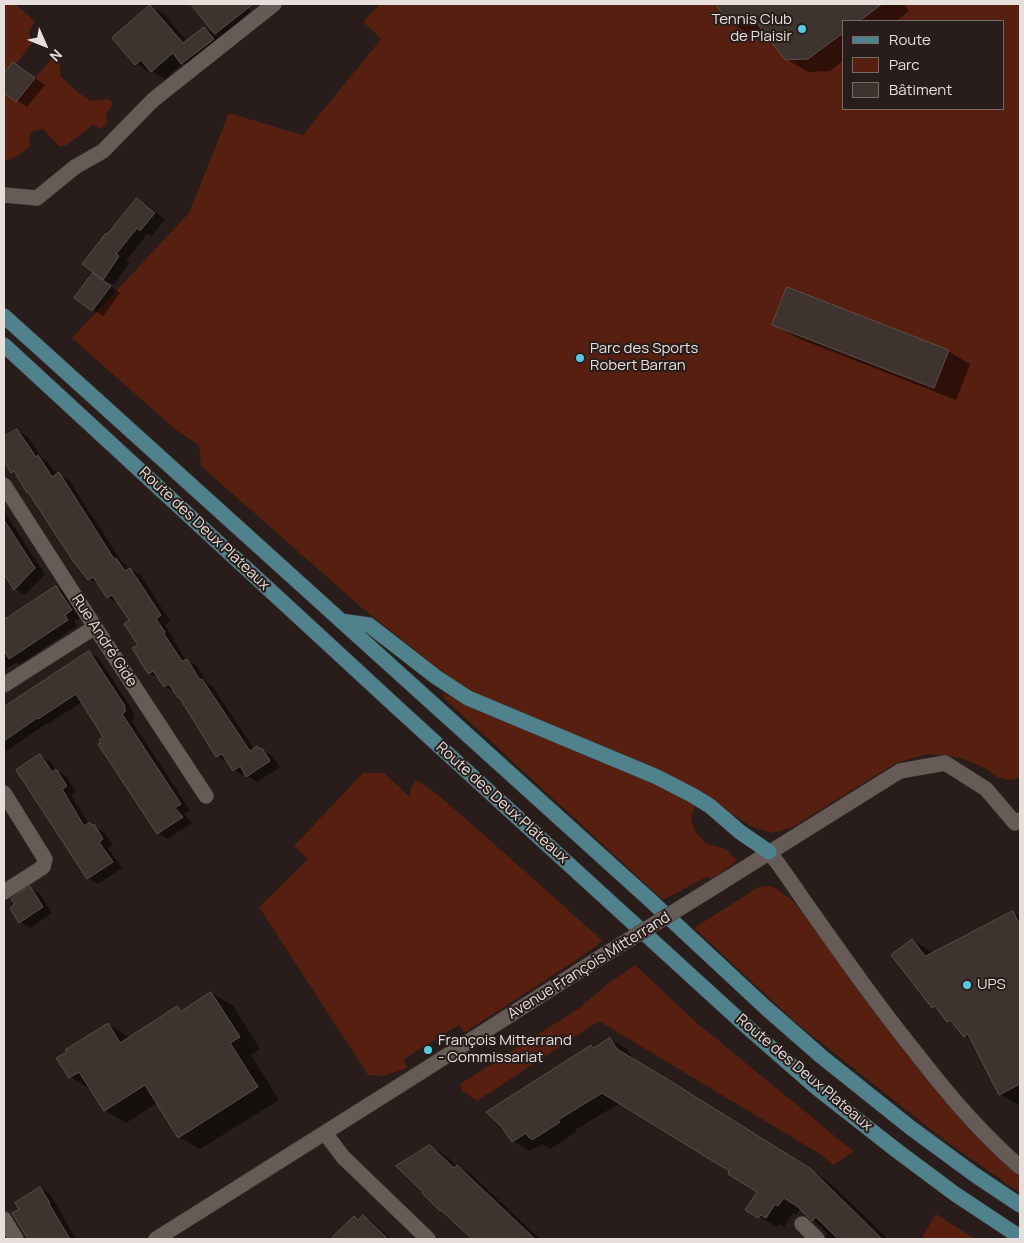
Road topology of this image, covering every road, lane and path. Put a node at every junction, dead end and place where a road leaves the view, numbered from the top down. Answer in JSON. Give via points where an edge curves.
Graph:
{"nodes":[{"id":1,"x":274,"y":4,"type":"edge"},
{"id":2,"x":4,"y":195,"type":"edge"},
{"id":3,"x":4,"y":316,"type":"edge"},
{"id":4,"x":4,"y":345,"type":"edge"},
{"id":5,"x":4,"y":485,"type":"edge"},
{"id":6,"x":341,"y":621,"type":"junction"},
{"id":7,"x":95,"y":627,"type":"junction"},
{"id":8,"x":4,"y":685,"type":"edge"},
{"id":9,"x":4,"y":793,"type":"edge"},
{"id":10,"x":206,"y":796,"type":"dead end"},
{"id":11,"x":1019,"y":826,"type":"edge"},
{"id":12,"x":769,"y":852,"type":"junction"},
{"id":13,"x":4,"y":892,"type":"edge"},
{"id":14,"x":326,"y":1133,"type":"junction"},
{"id":15,"x":1020,"y":1167,"type":"edge"},
{"id":16,"x":1020,"y":1205,"type":"edge"},
{"id":17,"x":4,"y":1219,"type":"edge"},
{"id":18,"x":802,"y":1224,"type":"dead end"},
{"id":19,"x":1020,"y":1237,"type":"edge"},
{"id":20,"x":16,"y":1239,"type":"edge"},
{"id":21,"x":156,"y":1239,"type":"edge"},
{"id":22,"x":428,"y":1239,"type":"edge"},
{"id":23,"x":817,"y":1239,"type":"edge"}],
"edges":[{"from":1,"to":2,"type":"street","via":[[153,100],[103,151],[37,198]]},
{"from":3,"to":6,"type":"main road","name":"Route des Deux Plateaux"},
{"from":4,"to":19,"type":"main road","name":"Route des Deux Plateaux","via":[[746,1026],[817,1088],[896,1150]]},
{"from":5,"to":7,"type":"street","name":"Rue André Gide"},
{"from":6,"to":12,"type":"main road","via":[[369,625],[468,698],[657,777],[692,795]]},
{"from":6,"to":16,"type":"main road","name":"Route des Deux Plateaux","via":[[815,1051],[911,1128]]},
{"from":7,"to":8,"type":"street"},
{"from":7,"to":10,"type":"street","name":"Rue André Gide"},
{"from":9,"to":13,"type":"street","via":[[45,859],[43,867]]},
{"from":11,"to":12,"type":"street","name":"Avenue François Mitterrand","via":[[986,789],[945,763],[900,771]]},
{"from":12,"to":14,"type":"street","name":"Avenue François Mitterrand","bridge":true},
{"from":12,"to":15,"type":"street","via":[[887,1017],[939,1083],[1001,1151]]},
{"from":14,"to":21,"type":"street","name":"Avenue François Mitterrand"},
{"from":14,"to":22,"type":"street","via":[[343,1157]]},
{"from":17,"to":20,"type":"street"},
{"from":18,"to":23,"type":"street"}]}
